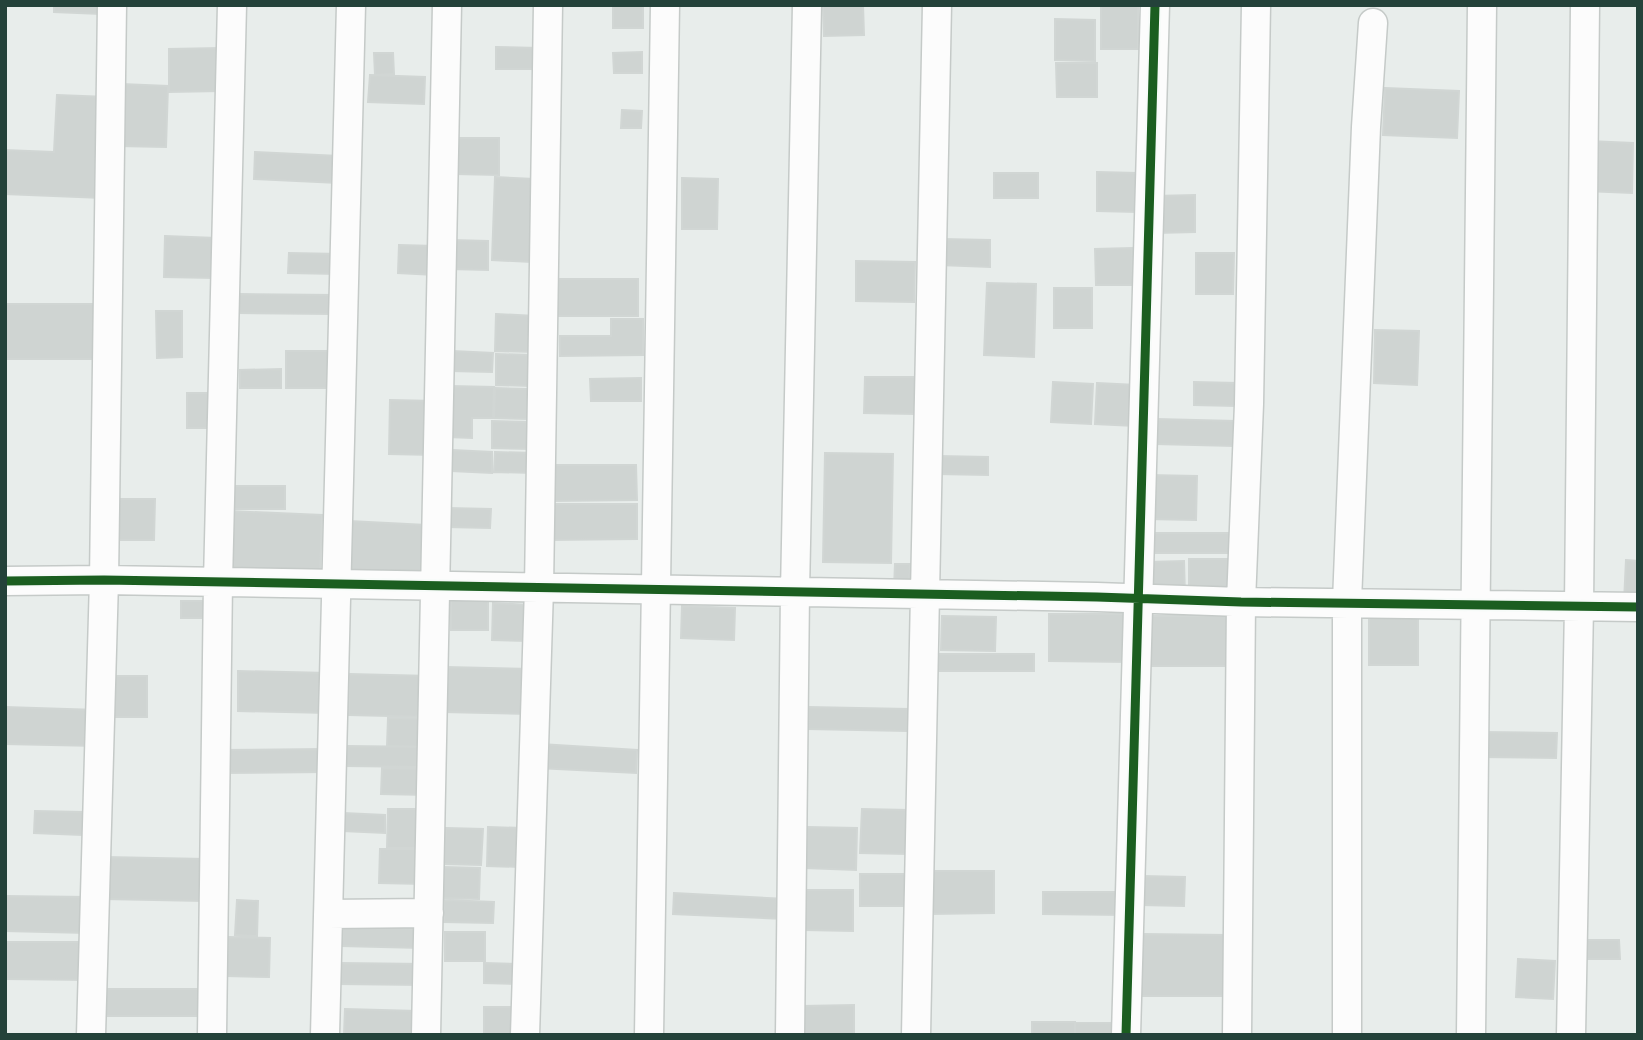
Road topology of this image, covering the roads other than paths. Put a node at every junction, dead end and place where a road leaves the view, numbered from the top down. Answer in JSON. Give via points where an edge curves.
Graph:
{"nodes":[{"id":1,"x":113,"y":5,"type":"edge"},
{"id":2,"x":232,"y":5,"type":"edge"},
{"id":3,"x":351,"y":5,"type":"edge"},
{"id":4,"x":447,"y":5,"type":"edge"},
{"id":5,"x":548,"y":5,"type":"edge"},
{"id":6,"x":665,"y":5,"type":"edge"},
{"id":7,"x":807,"y":5,"type":"edge"},
{"id":8,"x":937,"y":5,"type":"edge"},
{"id":9,"x":1155,"y":5,"type":"edge"},
{"id":10,"x":1256,"y":5,"type":"edge"},
{"id":11,"x":1482,"y":5,"type":"edge"},
{"id":12,"x":1585,"y":5,"type":"edge"},
{"id":13,"x":1373,"y":23,"type":"dead end"},
{"id":14,"x":104,"y":580,"type":"junction"},
{"id":15,"x":5,"y":581,"type":"edge"},
{"id":16,"x":218,"y":582,"type":"junction"},
{"id":17,"x":336,"y":584,"type":"junction"},
{"id":18,"x":435,"y":586,"type":"junction"},
{"id":19,"x":539,"y":588,"type":"junction"},
{"id":20,"x":655,"y":590,"type":"junction"},
{"id":21,"x":795,"y":592,"type":"junction"},
{"id":22,"x":926,"y":595,"type":"junction"},
{"id":23,"x":1139,"y":598,"type":"junction"},
{"id":24,"x":1241,"y":602,"type":"junction"},
{"id":25,"x":1347,"y":602,"type":"junction"},
{"id":26,"x":1477,"y":604,"type":"junction"},
{"id":27,"x":1578,"y":606,"type":"junction"},
{"id":28,"x":1638,"y":607,"type":"edge"},
{"id":29,"x":429,"y":913,"type":"junction"},
{"id":30,"x":328,"y":914,"type":"junction"},
{"id":31,"x":91,"y":1035,"type":"edge"},
{"id":32,"x":212,"y":1035,"type":"edge"},
{"id":33,"x":325,"y":1035,"type":"edge"},
{"id":34,"x":426,"y":1035,"type":"edge"},
{"id":35,"x":525,"y":1035,"type":"edge"},
{"id":36,"x":649,"y":1035,"type":"edge"},
{"id":37,"x":790,"y":1035,"type":"edge"},
{"id":38,"x":916,"y":1035,"type":"edge"},
{"id":39,"x":1126,"y":1035,"type":"edge"},
{"id":40,"x":1237,"y":1035,"type":"edge"},
{"id":41,"x":1347,"y":1035,"type":"edge"},
{"id":42,"x":1471,"y":1035,"type":"edge"},
{"id":43,"x":1571,"y":1035,"type":"edge"}],
"edges":[{"from":1,"to":14,"type":"street"},
{"from":2,"to":16,"type":"street"},
{"from":3,"to":17,"type":"street"},
{"from":4,"to":18,"type":"street"},
{"from":5,"to":19,"type":"street"},
{"from":6,"to":20,"type":"street"},
{"from":7,"to":21,"type":"street"},
{"from":8,"to":22,"type":"street"},
{"from":9,"to":23,"type":"street"},
{"from":10,"to":24,"type":"street"},
{"from":11,"to":26,"type":"street"},
{"from":12,"to":27,"type":"street"},
{"from":13,"to":25,"type":"street"},
{"from":14,"to":15,"type":"street"},
{"from":14,"to":16,"type":"street"},
{"from":14,"to":31,"type":"street"},
{"from":16,"to":17,"type":"street"},
{"from":16,"to":32,"type":"street"},
{"from":17,"to":18,"type":"street"},
{"from":17,"to":30,"type":"street"},
{"from":18,"to":19,"type":"street"},
{"from":18,"to":29,"type":"street"},
{"from":19,"to":20,"type":"street"},
{"from":19,"to":35,"type":"street"},
{"from":20,"to":21,"type":"street"},
{"from":20,"to":36,"type":"street"},
{"from":21,"to":22,"type":"street"},
{"from":21,"to":37,"type":"street"},
{"from":22,"to":23,"type":"street"},
{"from":22,"to":38,"type":"street"},
{"from":23,"to":24,"type":"street"},
{"from":23,"to":39,"type":"street"},
{"from":24,"to":25,"type":"street"},
{"from":24,"to":40,"type":"street"},
{"from":25,"to":26,"type":"street"},
{"from":25,"to":41,"type":"street"},
{"from":26,"to":27,"type":"street"},
{"from":26,"to":42,"type":"street"},
{"from":27,"to":28,"type":"street"},
{"from":27,"to":43,"type":"street"},
{"from":29,"to":30,"type":"street"},
{"from":29,"to":34,"type":"street"},
{"from":30,"to":33,"type":"street"}]}
